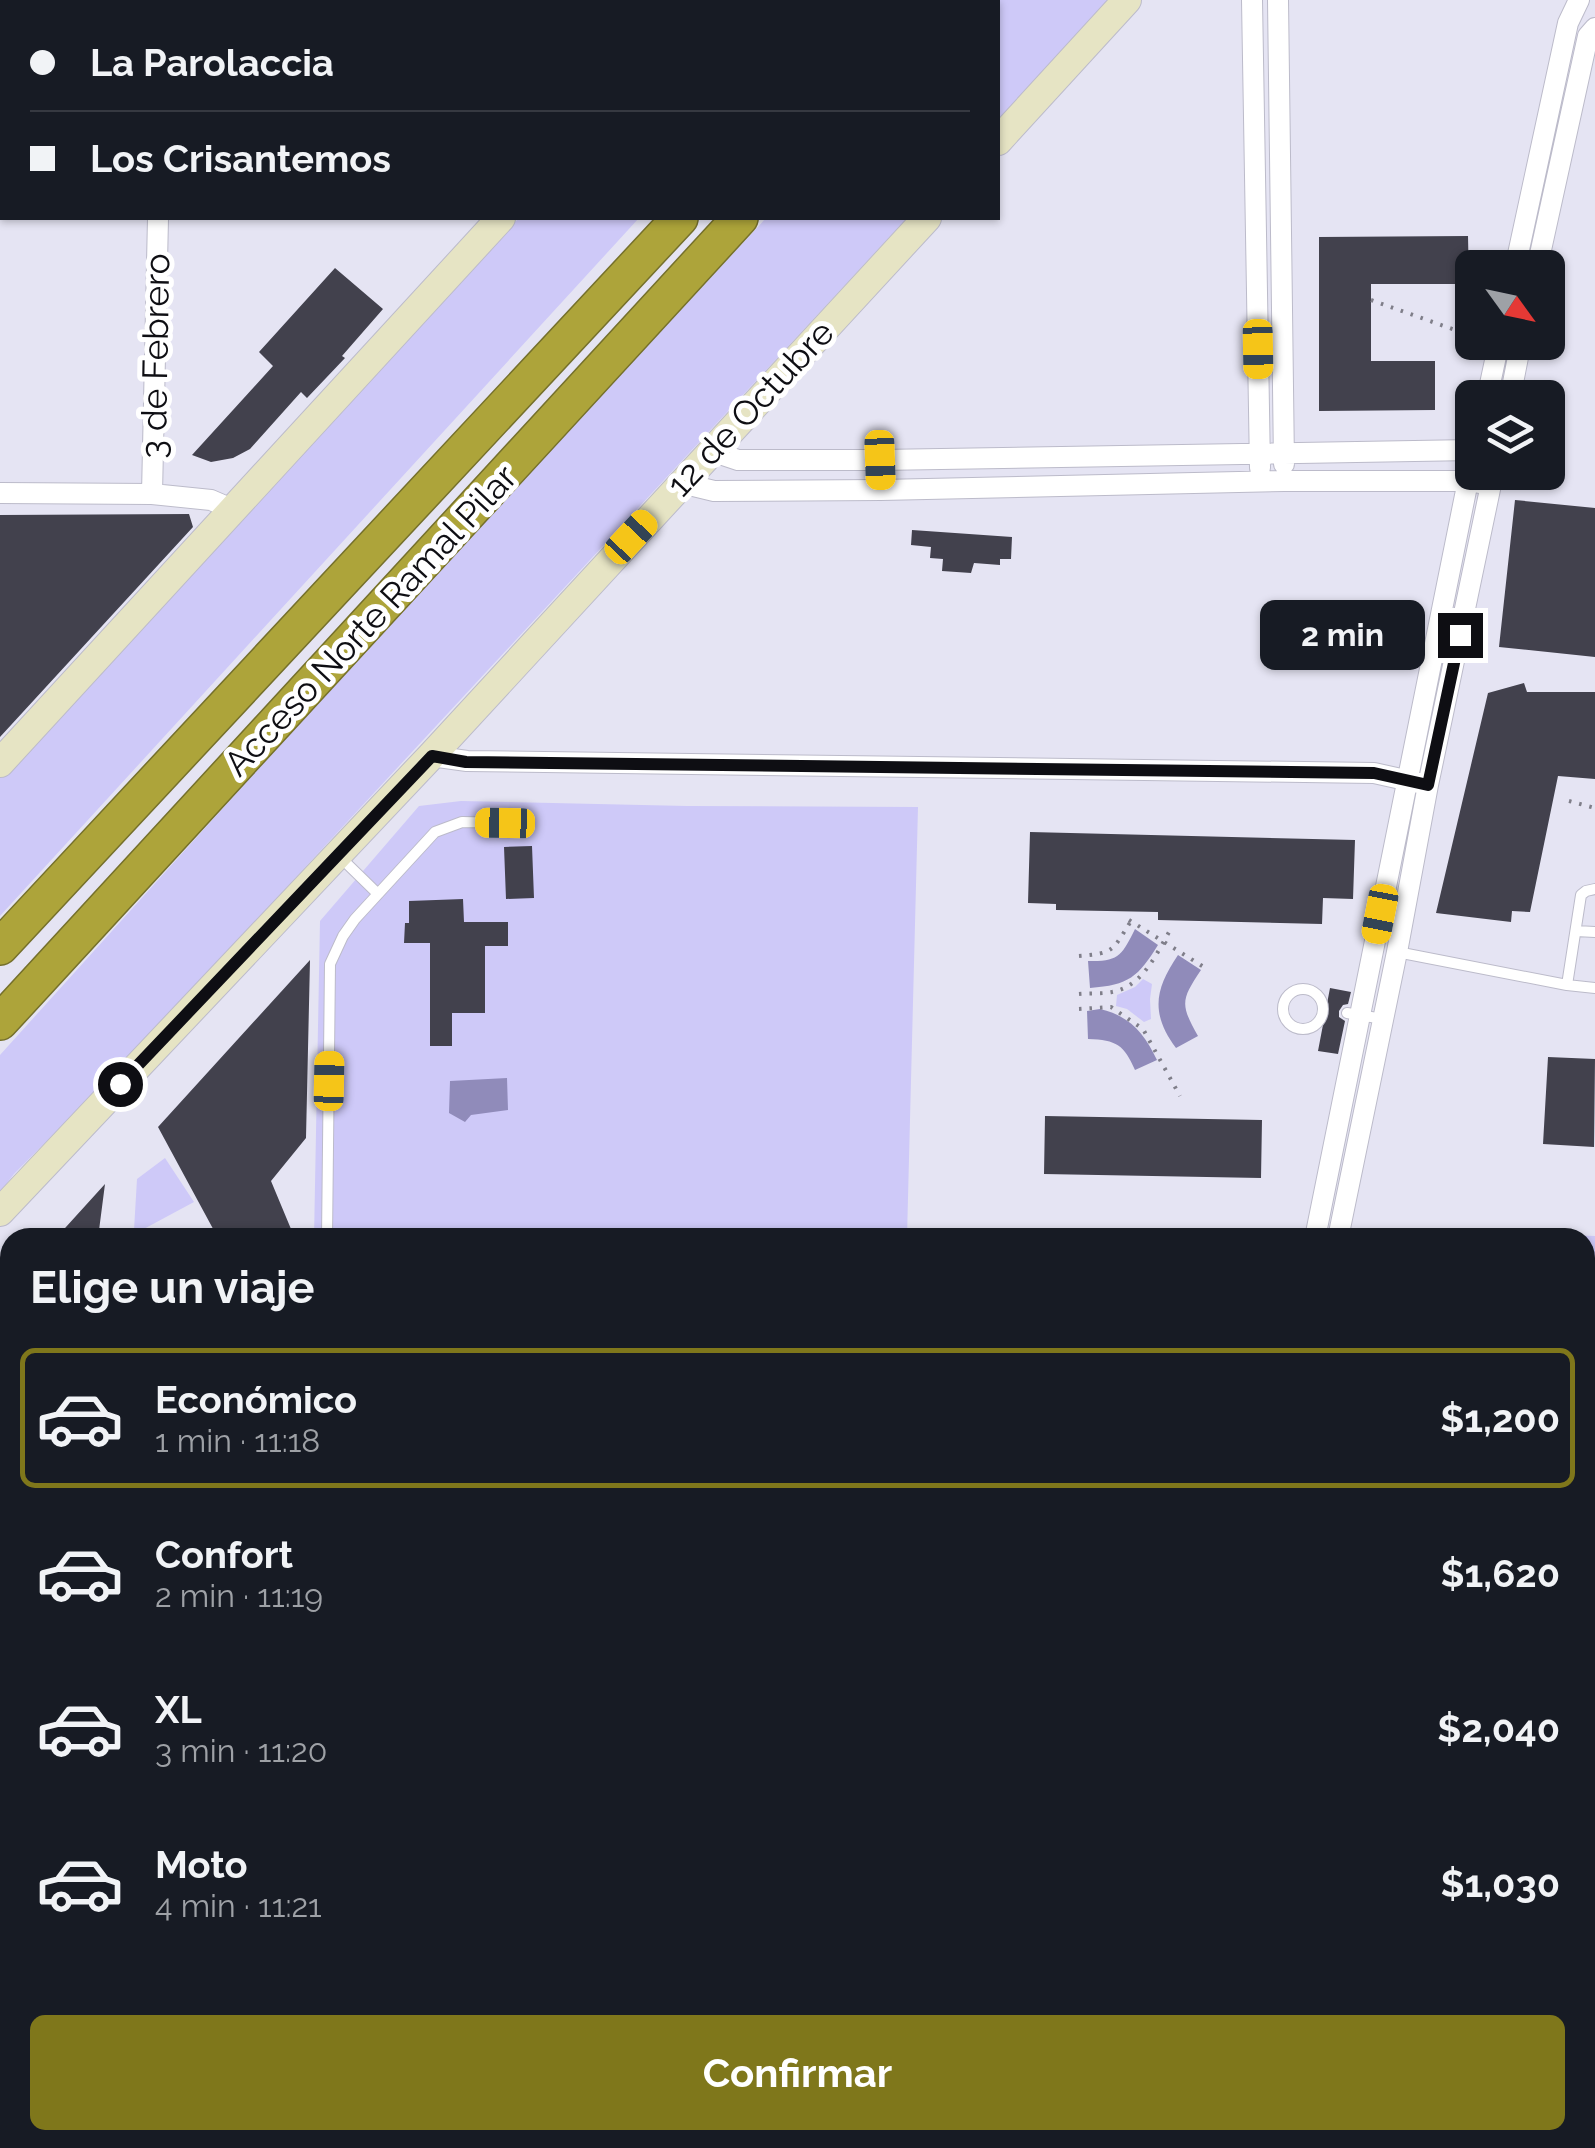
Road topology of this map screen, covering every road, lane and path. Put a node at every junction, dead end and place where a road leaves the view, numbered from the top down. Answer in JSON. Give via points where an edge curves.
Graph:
{"nodes":[{"id":1,"x":1127,"y":0,"type":"edge"},
{"id":2,"x":1252,"y":0,"type":"edge"},
{"id":3,"x":1278,"y":0,"type":"edge"},
{"id":4,"x":1579,"y":0,"type":"edge"},
{"id":5,"x":1595,"y":28,"type":"edge"},
{"id":6,"x":1000,"y":139,"type":"edge"},
{"id":7,"x":1281,"y":173,"type":"junction"},
{"id":8,"x":1256,"y":174,"type":"junction"},
{"id":9,"x":158,"y":220,"type":"edge"},
{"id":10,"x":499,"y":220,"type":"edge"},
{"id":11,"x":738,"y":220,"type":"edge"},
{"id":12,"x":925,"y":220,"type":"edge"},
{"id":13,"x":676,"y":221,"type":"edge"},
{"id":14,"x":1534,"y":229,"type":"junction"},
{"id":15,"x":1524,"y":250,"type":"edge"},
{"id":16,"x":1536,"y":250,"type":"edge"},
{"id":17,"x":1370,"y":300,"type":"dead end"},
{"id":18,"x":1455,"y":330,"type":"edge"},
{"id":19,"x":1455,"y":450,"type":"edge"},
{"id":20,"x":712,"y":451,"type":"junction"},
{"id":21,"x":1284,"y":453,"type":"junction"},
{"id":22,"x":1260,"y":454,"type":"junction"},
{"id":23,"x":880,"y":460,"type":"junction"},
{"id":24,"x":1455,"y":472,"type":"edge"},
{"id":25,"x":1284,"y":481,"type":"junction"},
{"id":26,"x":1261,"y":482,"type":"junction"},
{"id":27,"x":680,"y":483,"type":"junction"},
{"id":28,"x":881,"y":490,"type":"junction"},
{"id":29,"x":1466,"y":490,"type":"edge"},
{"id":30,"x":1490,"y":490,"type":"edge"},
{"id":31,"x":0,"y":493,"type":"edge"},
{"id":32,"x":152,"y":494,"type":"junction"},
{"id":33,"x":234,"y":510,"type":"junction"},
{"id":34,"x":432,"y":756,"type":"junction"},
{"id":35,"x":0,"y":763,"type":"edge"},
{"id":36,"x":1407,"y":779,"type":"junction"},
{"id":37,"x":1428,"y":785,"type":"junction"},
{"id":38,"x":1569,"y":801,"type":"dead end"},
{"id":39,"x":1595,"y":808,"type":"edge"},
{"id":40,"x":505,"y":823,"type":"dead end"},
{"id":41,"x":338,"y":855,"type":"junction"},
{"id":42,"x":1595,"y":889,"type":"edge"},
{"id":43,"x":378,"y":894,"type":"junction"},
{"id":44,"x":1172,"y":927,"type":"dead end"},
{"id":45,"x":1576,"y":931,"type":"junction"},
{"id":46,"x":1595,"y":932,"type":"edge"},
{"id":47,"x":1163,"y":942,"type":"junction"},
{"id":48,"x":0,"y":947,"type":"edge"},
{"id":49,"x":1397,"y":952,"type":"junction"},
{"id":50,"x":1079,"y":956,"type":"dead end"},
{"id":51,"x":1207,"y":969,"type":"dead end"},
{"id":52,"x":1567,"y":985,"type":"junction"},
{"id":53,"x":1595,"y":988,"type":"edge"},
{"id":54,"x":1079,"y":994,"type":"dead end"},
{"id":55,"x":1079,"y":1009,"type":"dead end"},
{"id":56,"x":1325,"y":1009,"type":"joint"},
{"id":57,"x":1353,"y":1014,"type":"junction"},
{"id":58,"x":8,"y":1016,"type":"edge"},
{"id":59,"x":1383,"y":1019,"type":"junction"},
{"id":60,"x":1180,"y":1096,"type":"dead end"},
{"id":61,"x":1326,"y":1181,"type":"junction"},
{"id":62,"x":1348,"y":1186,"type":"junction"},
{"id":63,"x":0,"y":1212,"type":"edge"},
{"id":64,"x":327,"y":1228,"type":"edge"},
{"id":65,"x":1317,"y":1228,"type":"edge"},
{"id":66,"x":1340,"y":1228,"type":"edge"}],
"edges":[{"from":1,"to":6,"type":"street"},
{"from":2,"to":8,"type":"street"},
{"from":3,"to":7,"type":"street"},
{"from":4,"to":14,"type":"street","via":[[1568,23]]},
{"from":5,"to":14,"type":"street"},
{"from":7,"to":8,"type":"lane"},
{"from":7,"to":21,"type":"street"},
{"from":8,"to":22,"type":"street"},
{"from":9,"to":32,"type":"street","name":"3 de Febrero"},
{"from":10,"to":33,"type":"street"},
{"from":11,"to":58,"type":"highway","name":"Acceso Norte Ramal Pilar"},
{"from":12,"to":20,"type":"street","name":"12 de Octubre"},
{"from":13,"to":48,"type":"highway","name":"Acceso Norte Ramal Pilar"},
{"from":14,"to":15,"type":"street"},
{"from":14,"to":16,"type":"street"},
{"from":17,"to":18,"type":"path"},
{"from":19,"to":21,"type":"street"},
{"from":20,"to":23,"type":"street","via":[[738,460]]},
{"from":20,"to":27,"type":"street","name":"12 de Octubre"},
{"from":21,"to":22,"type":"street"},
{"from":21,"to":25,"type":"street"},
{"from":22,"to":23,"type":"street"},
{"from":22,"to":26,"type":"street"},
{"from":23,"to":28,"type":"street"},
{"from":24,"to":25,"type":"street"},
{"from":25,"to":26,"type":"street"},
{"from":26,"to":28,"type":"street"},
{"from":27,"to":28,"type":"street","via":[[714,491]]},
{"from":27,"to":34,"type":"street","name":"12 de Octubre"},
{"from":29,"to":36,"type":"street"},
{"from":30,"to":37,"type":"street"},
{"from":31,"to":32,"type":"street"},
{"from":32,"to":33,"type":"street","via":[[211,500]]},
{"from":33,"to":35,"type":"street"},
{"from":34,"to":36,"type":"street","via":[[466,762],[1374,773]]},
{"from":34,"to":41,"type":"street","name":"12 de Octubre"},
{"from":36,"to":37,"type":"street"},
{"from":36,"to":57,"type":"street"},
{"from":37,"to":49,"type":"street"},
{"from":38,"to":39,"type":"path"},
{"from":40,"to":43,"type":"lane","via":[[462,822],[436,832]]},
{"from":41,"to":43,"type":"lane"},
{"from":41,"to":63,"type":"street","name":"12 de Octubre"},
{"from":42,"to":45,"type":"lane","via":[[1581,896]]},
{"from":43,"to":64,"type":"lane","via":[[343,936],[330,964]]},
{"from":44,"to":47,"type":"path"},
{"from":45,"to":46,"type":"lane"},
{"from":45,"to":52,"type":"lane"},
{"from":47,"to":50,"type":"path","via":[[1130,921],[1108,954]]},
{"from":47,"to":51,"type":"path"},
{"from":47,"to":54,"type":"path","via":[[1135,982]]},
{"from":49,"to":52,"type":"lane"},
{"from":49,"to":59,"type":"street"},
{"from":52,"to":53,"type":"lane"},
{"from":55,"to":60,"type":"path","via":[[1111,1007],[1143,1028]]},
{"from":56,"to":56,"type":"lane","via":[[1305,989],[1292,992],[1282,1009],[1292,1026],[1304,1029],[1318,1023]]},
{"from":57,"to":59,"type":"lane"},
{"from":57,"to":61,"type":"street"},
{"from":59,"to":62,"type":"street"},
{"from":61,"to":62,"type":"street"},
{"from":61,"to":65,"type":"street"},
{"from":62,"to":66,"type":"street"}]}
